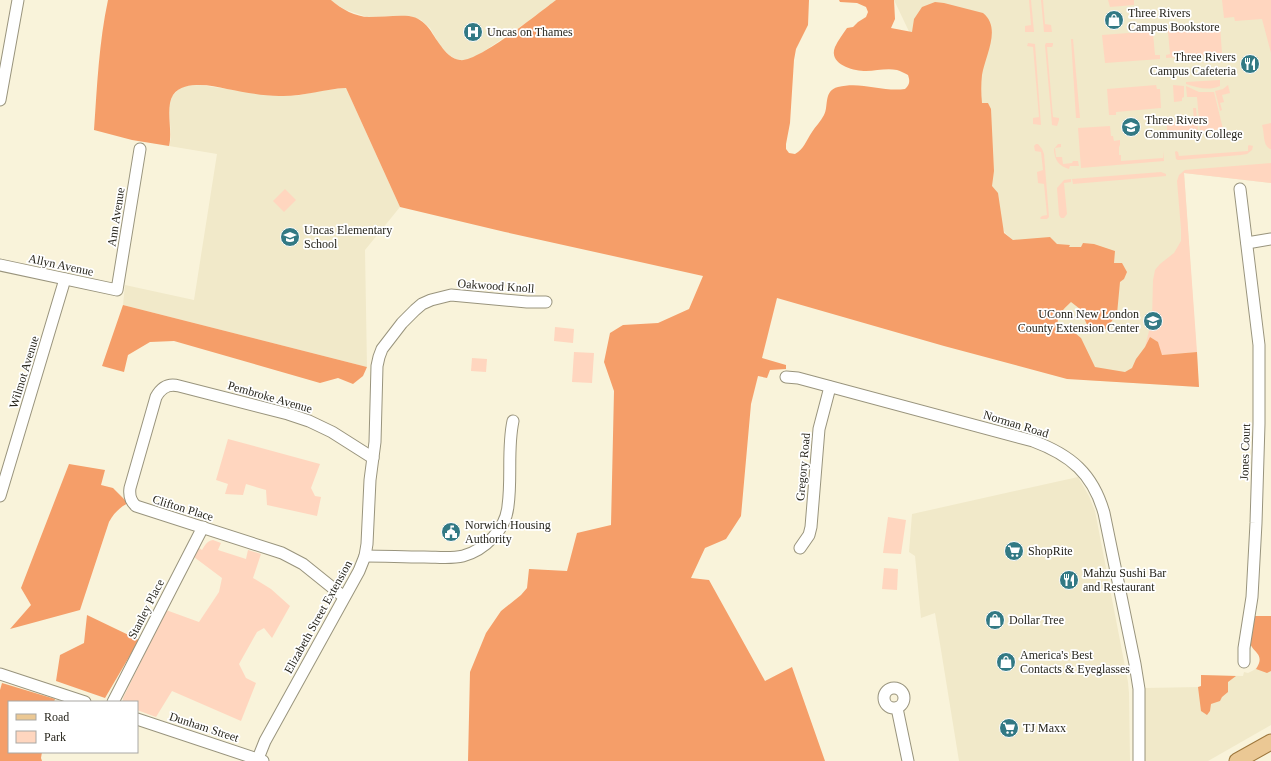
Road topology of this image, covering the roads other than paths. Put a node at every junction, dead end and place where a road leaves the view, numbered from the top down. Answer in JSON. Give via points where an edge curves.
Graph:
{"nodes":[{"id":1,"x":18,"y":0,"type":"edge"},
{"id":2,"x":0,"y":100,"type":"edge"},
{"id":3,"x":140,"y":148,"type":"dead end"},
{"id":4,"x":1240,"y":189,"type":"dead end"},
{"id":5,"x":1271,"y":239,"type":"edge"},
{"id":6,"x":1247,"y":243,"type":"junction"},
{"id":7,"x":0,"y":265,"type":"edge"},
{"id":8,"x":65,"y":279,"type":"junction"},
{"id":9,"x":117,"y":290,"type":"joint"},
{"id":10,"x":546,"y":302,"type":"dead end"},
{"id":11,"x":378,"y":360,"type":"joint"},
{"id":12,"x":786,"y":377,"type":"dead end"},
{"id":13,"x":175,"y":385,"type":"joint"},
{"id":14,"x":830,"y":387,"type":"junction"},
{"id":15,"x":513,"y":421,"type":"dead end"},
{"id":16,"x":374,"y":458,"type":"junction"},
{"id":17,"x":0,"y":496,"type":"edge"},
{"id":18,"x":202,"y":527,"type":"junction"},
{"id":19,"x":800,"y":548,"type":"dead end"},
{"id":20,"x":365,"y":556,"type":"junction"},
{"id":21,"x":344,"y":597,"type":"junction"},
{"id":22,"x":1244,"y":662,"type":"dead end"},
{"id":23,"x":0,"y":674,"type":"edge"},
{"id":24,"x":82,"y":701,"type":"edge"},
{"id":25,"x":114,"y":701,"type":"edge"},
{"id":26,"x":897,"y":708,"type":"dead end"},
{"id":27,"x":138,"y":719,"type":"edge"},
{"id":28,"x":1271,"y":742,"type":"edge"},
{"id":29,"x":260,"y":760,"type":"edge"},
{"id":30,"x":908,"y":761,"type":"edge"},
{"id":31,"x":1139,"y":761,"type":"edge"},
{"id":32,"x":1237,"y":761,"type":"edge"}],
"edges":[{"from":1,"to":2,"type":"street"},
{"from":3,"to":9,"type":"street","name":"Ann Avenue"},
{"from":4,"to":6,"type":"street","name":"Jones Court"},
{"from":5,"to":6,"type":"street"},
{"from":6,"to":22,"type":"street","name":"Jones Court","via":[[1259,345],[1259,424],[1252,597]]},
{"from":7,"to":8,"type":"street","name":"Allyn Avenue"},
{"from":8,"to":9,"type":"street","name":"Allyn Avenue"},
{"from":8,"to":17,"type":"street","name":"Wilmot Avenue"},
{"from":10,"to":11,"type":"street","name":"Oakwood Knoll","via":[[451,295],[431,300],[407,317],[385,346]]},
{"from":11,"to":16,"type":"street","name":"Elizabeth Street Extension"},
{"from":12,"to":14,"type":"street","name":"Norman Road"},
{"from":13,"to":16,"type":"street","name":"Pembroke Avenue","via":[[309,421]]},
{"from":13,"to":18,"type":"street","name":"Clifton Place","via":[[165,387],[156,397],[130,488],[130,496],[134,504],[140,507]]},
{"from":14,"to":19,"type":"street","name":"Gregory Road","via":[[820,426],[811,528]]},
{"from":14,"to":31,"type":"street","name":"Norman Road","via":[[1033,441],[1060,453],[1085,474],[1095,489],[1104,513],[1137,674]]},
{"from":15,"to":20,"type":"street","via":[[507,513],[502,525],[488,543],[473,552],[457,557]]},
{"from":16,"to":20,"type":"street","name":"Elizabeth Street Extension"},
{"from":18,"to":21,"type":"street","name":"Clifton Place","via":[[270,548],[297,560]]},
{"from":18,"to":25,"type":"street","name":"Stanley Place"},
{"from":20,"to":21,"type":"street","name":"Elizabeth Street Extension"},
{"from":21,"to":29,"type":"street","name":"Elizabeth Street Extension","via":[[265,741]]},
{"from":23,"to":24,"type":"street"},
{"from":26,"to":30,"type":"street"},
{"from":27,"to":29,"type":"street","name":"Dunham Street"},
{"from":28,"to":32,"type":"main road"}]}
